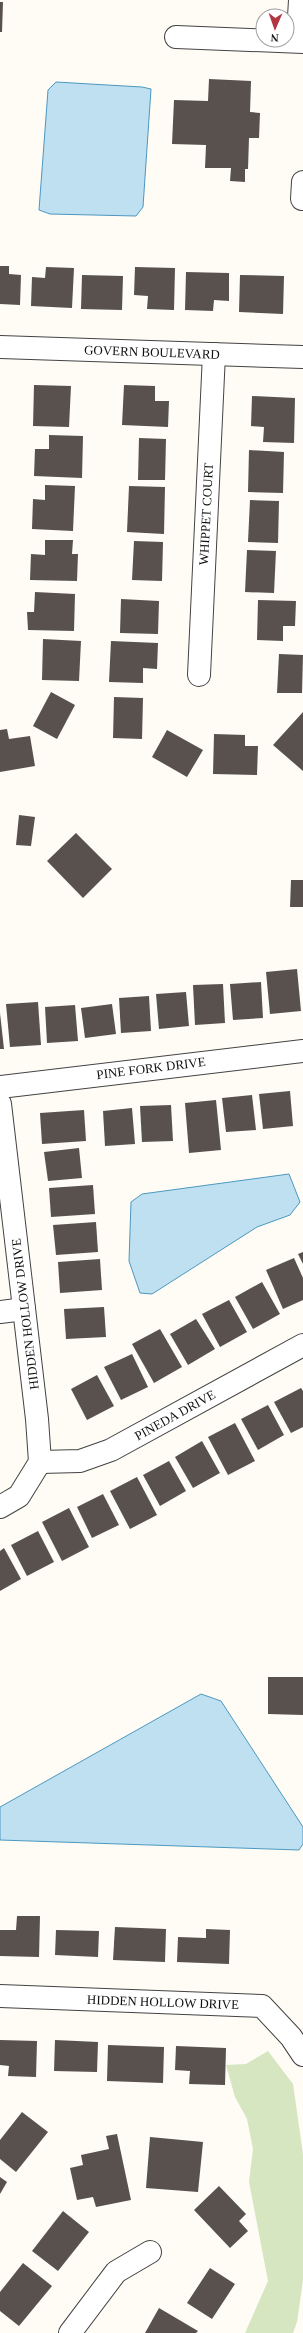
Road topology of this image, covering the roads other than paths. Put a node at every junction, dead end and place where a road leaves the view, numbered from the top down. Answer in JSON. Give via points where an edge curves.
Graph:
{"nodes":[{"id":1,"x":300,"y":0,"type":"edge"},
{"id":2,"x":176,"y":37,"type":"dead end"},
{"id":3,"x":303,"y":39,"type":"edge"},
{"id":4,"x":303,"y":42,"type":"edge"},
{"id":5,"x":0,"y":347,"type":"edge"},
{"id":6,"x":214,"y":354,"type":"junction"},
{"id":7,"x":303,"y":357,"type":"edge"},
{"id":8,"x":199,"y":675,"type":"dead end"},
{"id":9,"x":303,"y":1051,"type":"edge"},
{"id":10,"x":0,"y":1087,"type":"edge"},
{"id":11,"x":0,"y":1104,"type":"edge"},
{"id":12,"x":24,"y":1309,"type":"junction"},
{"id":13,"x":0,"y":1312,"type":"edge"},
{"id":14,"x":303,"y":1345,"type":"edge"},
{"id":15,"x":40,"y":1462,"type":"junction"},
{"id":16,"x":0,"y":1507,"type":"edge"},
{"id":17,"x":0,"y":1996,"type":"edge"},
{"id":18,"x":303,"y":2055,"type":"edge"},
{"id":19,"x":150,"y":2252,"type":"dead end"},
{"id":20,"x":70,"y":2333,"type":"edge"}],
"edges":[{"from":1,"to":3,"type":"street","via":[[299,17]]},
{"from":2,"to":4,"type":"street"},
{"from":5,"to":6,"type":"street","name":"GOVERN BOULEVARD"},
{"from":6,"to":7,"type":"street","name":"GOVERN BOULEVARD"},
{"from":6,"to":8,"type":"street","name":"WHIPPET COURT"},
{"from":9,"to":10,"type":"street","name":"PINE FORK DRIVE"},
{"from":11,"to":12,"type":"street","name":"HIDDEN HOLLOW DRIVE"},
{"from":12,"to":13,"type":"street"},
{"from":12,"to":15,"type":"street","name":"HIDDEN HOLLOW DRIVE"},
{"from":14,"to":15,"type":"street","name":"PINEDA DRIVE","via":[[111,1450],[80,1461]]},
{"from":15,"to":16,"type":"street","via":[[20,1496]]},
{"from":17,"to":18,"type":"street","name":"HIDDEN HOLLOW DRIVE","via":[[262,2006],[291,2036]]},
{"from":19,"to":20,"type":"street","via":[[116,2272]]}]}
